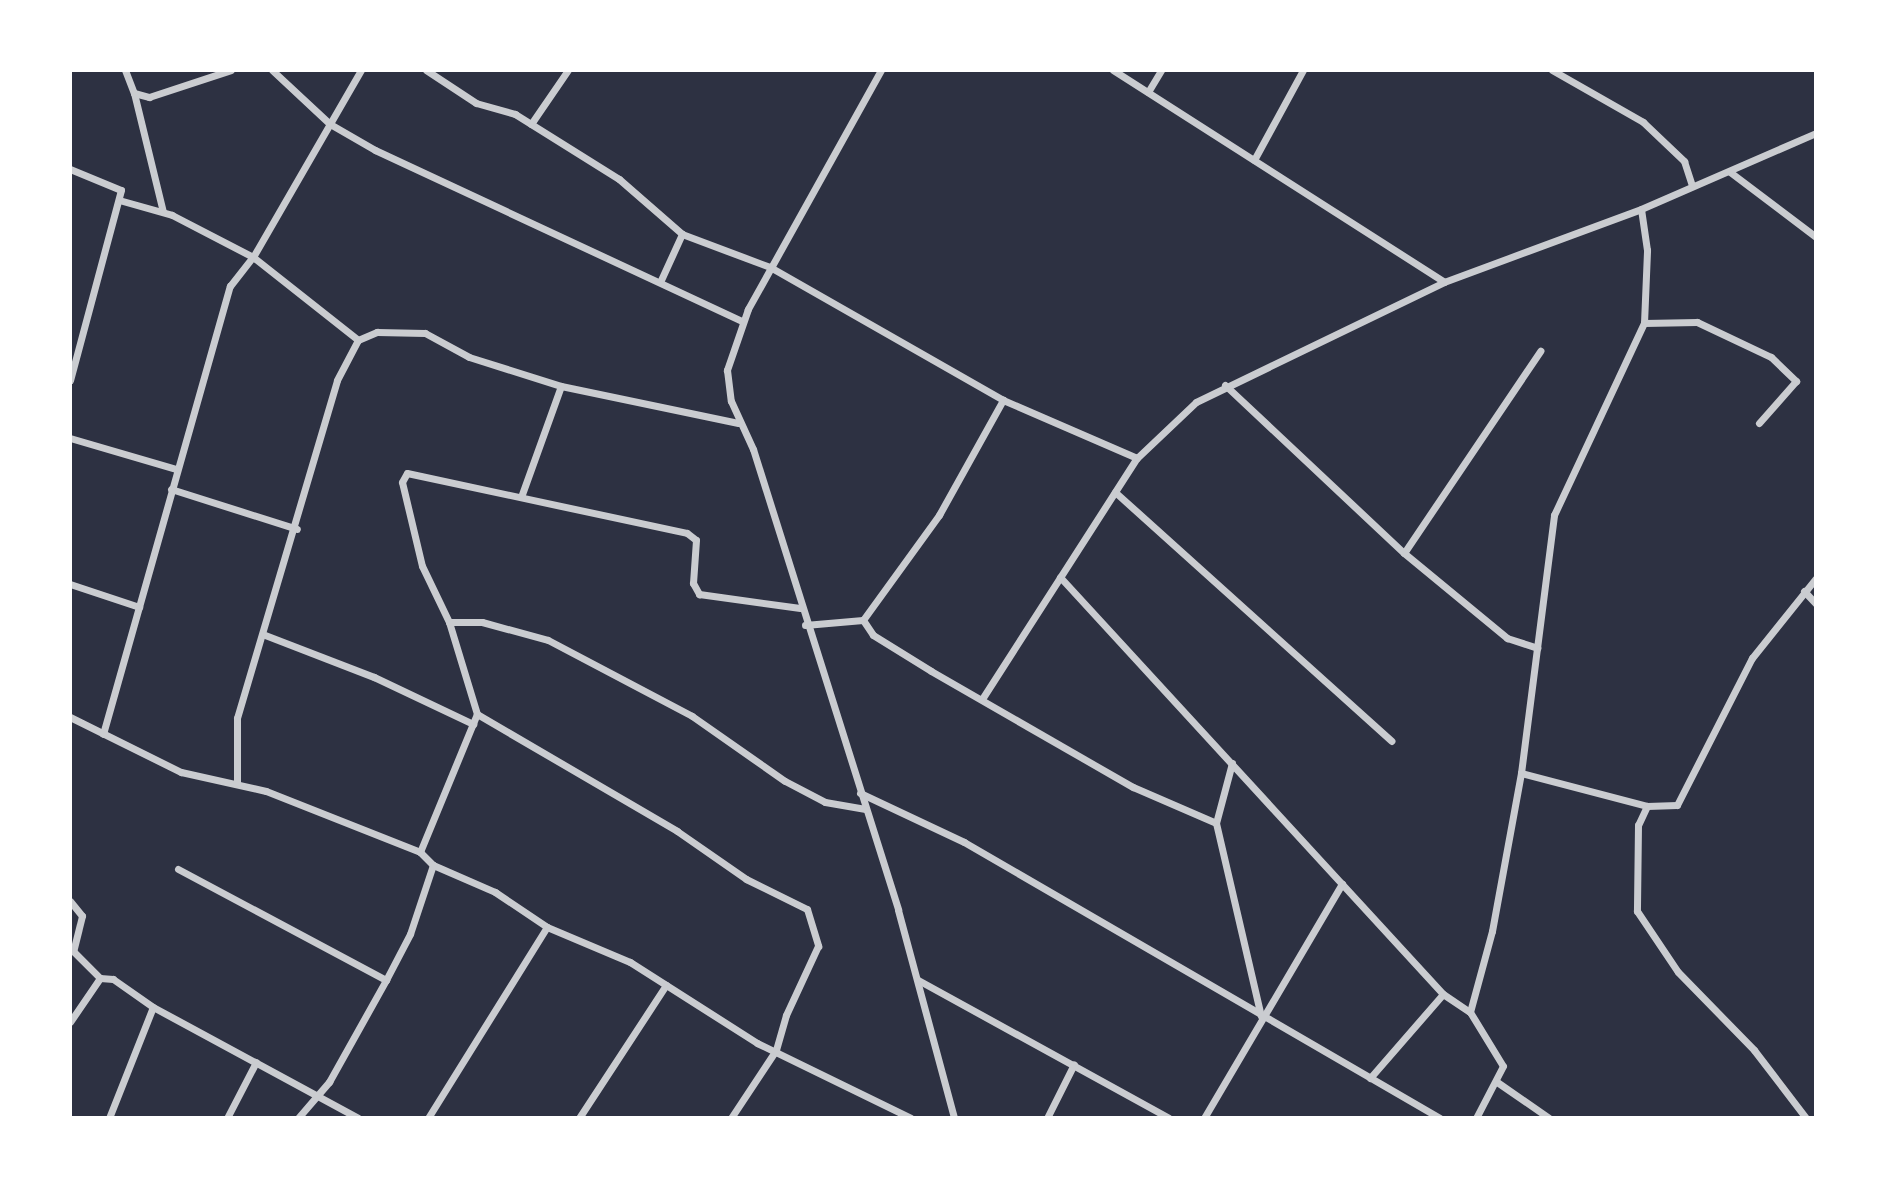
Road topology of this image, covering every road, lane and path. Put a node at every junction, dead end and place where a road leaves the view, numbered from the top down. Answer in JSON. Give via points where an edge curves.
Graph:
{"nodes":[{"id":1,"x":125,"y":70,"type":"edge"},
{"id":2,"x":231,"y":70,"type":"edge"},
{"id":3,"x":272,"y":70,"type":"edge"},
{"id":4,"x":361,"y":70,"type":"edge"},
{"id":5,"x":426,"y":70,"type":"edge"},
{"id":6,"x":568,"y":70,"type":"edge"},
{"id":7,"x":881,"y":70,"type":"edge"},
{"id":8,"x":1113,"y":70,"type":"edge"},
{"id":9,"x":1161,"y":70,"type":"edge"},
{"id":10,"x":1303,"y":70,"type":"edge"},
{"id":11,"x":1552,"y":70,"type":"edge"},
{"id":12,"x":1148,"y":92,"type":"junction"},
{"id":13,"x":134,"y":93,"type":"junction"},
{"id":14,"x":330,"y":124,"type":"junction"},
{"id":15,"x":531,"y":124,"type":"junction"},
{"id":16,"x":1816,"y":133,"type":"edge"},
{"id":17,"x":1254,"y":160,"type":"junction"},
{"id":18,"x":70,"y":169,"type":"edge"},
{"id":19,"x":1730,"y":172,"type":"junction"},
{"id":20,"x":1692,"y":185,"type":"junction"},
{"id":21,"x":119,"y":200,"type":"junction"},
{"id":22,"x":1641,"y":209,"type":"junction"},
{"id":23,"x":163,"y":212,"type":"junction"},
{"id":24,"x":682,"y":234,"type":"junction"},
{"id":25,"x":1816,"y":237,"type":"edge"},
{"id":26,"x":253,"y":257,"type":"junction"},
{"id":27,"x":770,"y":267,"type":"junction"},
{"id":28,"x":661,"y":280,"type":"junction"},
{"id":29,"x":1444,"y":282,"type":"junction"},
{"id":30,"x":742,"y":321,"type":"junction"},
{"id":31,"x":1644,"y":323,"type":"junction"},
{"id":32,"x":358,"y":340,"type":"junction"},
{"id":33,"x":1540,"y":351,"type":"dead end"},
{"id":34,"x":70,"y":380,"type":"edge"},
{"id":35,"x":1225,"y":385,"type":"junction"},
{"id":36,"x":561,"y":386,"type":"junction"},
{"id":37,"x":1003,"y":400,"type":"junction"},
{"id":38,"x":738,"y":423,"type":"junction"},
{"id":39,"x":1759,"y":423,"type":"dead end"},
{"id":40,"x":70,"y":438,"type":"edge"},
{"id":41,"x":1137,"y":458,"type":"junction"},
{"id":42,"x":176,"y":469,"type":"junction"},
{"id":43,"x":171,"y":489,"type":"junction"},
{"id":44,"x":1115,"y":492,"type":"junction"},
{"id":45,"x":521,"y":497,"type":"junction"},
{"id":46,"x":297,"y":529,"type":"junction"},
{"id":47,"x":1404,"y":553,"type":"junction"},
{"id":48,"x":1060,"y":577,"type":"junction"},
{"id":49,"x":1816,"y":578,"type":"edge"},
{"id":50,"x":70,"y":584,"type":"edge"},
{"id":51,"x":1804,"y":591,"type":"junction"},
{"id":52,"x":1816,"y":604,"type":"edge"},
{"id":53,"x":139,"y":607,"type":"junction"},
{"id":54,"x":800,"y":608,"type":"junction"},
{"id":55,"x":863,"y":620,"type":"junction"},
{"id":56,"x":449,"y":622,"type":"junction"},
{"id":57,"x":805,"y":625,"type":"junction"},
{"id":58,"x":265,"y":635,"type":"junction"},
{"id":59,"x":1537,"y":648,"type":"junction"},
{"id":60,"x":982,"y":699,"type":"junction"},
{"id":61,"x":477,"y":714,"type":"junction"},
{"id":62,"x":70,"y":717,"type":"edge"},
{"id":63,"x":473,"y":724,"type":"junction"},
{"id":64,"x":103,"y":734,"type":"junction"},
{"id":65,"x":1392,"y":741,"type":"dead end"},
{"id":66,"x":1232,"y":763,"type":"junction"},
{"id":67,"x":1521,"y":773,"type":"junction"},
{"id":68,"x":237,"y":783,"type":"junction"},
{"id":69,"x":860,"y":793,"type":"junction"},
{"id":70,"x":1647,"y":806,"type":"junction"},
{"id":71,"x":865,"y":809,"type":"junction"},
{"id":72,"x":1216,"y":823,"type":"junction"},
{"id":73,"x":420,"y":852,"type":"junction"},
{"id":74,"x":433,"y":865,"type":"junction"},
{"id":75,"x":178,"y":869,"type":"dead end"},
{"id":76,"x":1342,"y":884,"type":"junction"},
{"id":77,"x":70,"y":901,"type":"edge"},
{"id":78,"x":547,"y":927,"type":"junction"},
{"id":79,"x":100,"y":978,"type":"junction"},
{"id":80,"x":386,"y":980,"type":"junction"},
{"id":81,"x":918,"y":980,"type":"junction"},
{"id":82,"x":666,"y":985,"type":"junction"},
{"id":83,"x":1443,"y":994,"type":"junction"},
{"id":84,"x":153,"y":1007,"type":"junction"},
{"id":85,"x":1470,"y":1012,"type":"junction"},
{"id":86,"x":1261,"y":1016,"type":"junction"},
{"id":87,"x":70,"y":1022,"type":"edge"},
{"id":88,"x":776,"y":1050,"type":"junction"},
{"id":89,"x":256,"y":1062,"type":"junction"},
{"id":90,"x":1074,"y":1064,"type":"junction"},
{"id":91,"x":1370,"y":1078,"type":"junction"},
{"id":92,"x":1497,"y":1082,"type":"junction"},
{"id":93,"x":317,"y":1098,"type":"junction"},
{"id":94,"x":109,"y":1118,"type":"edge"},
{"id":95,"x":227,"y":1118,"type":"edge"},
{"id":96,"x":298,"y":1118,"type":"edge"},
{"id":97,"x":358,"y":1118,"type":"edge"},
{"id":98,"x":428,"y":1118,"type":"edge"},
{"id":99,"x":579,"y":1118,"type":"edge"},
{"id":100,"x":731,"y":1118,"type":"edge"},
{"id":101,"x":911,"y":1118,"type":"edge"},
{"id":102,"x":954,"y":1118,"type":"edge"},
{"id":103,"x":1047,"y":1118,"type":"edge"},
{"id":104,"x":1169,"y":1118,"type":"edge"},
{"id":105,"x":1204,"y":1118,"type":"edge"},
{"id":106,"x":1440,"y":1118,"type":"edge"},
{"id":107,"x":1476,"y":1118,"type":"edge"},
{"id":108,"x":1549,"y":1118,"type":"edge"},
{"id":109,"x":1806,"y":1118,"type":"edge"}],
"edges":[{"from":1,"to":13,"type":"street"},
{"from":2,"to":13,"type":"street","via":[[161,95]]},
{"from":3,"to":14,"type":"street"},
{"from":4,"to":14,"type":"street"},
{"from":5,"to":15,"type":"street","via":[[476,103]]},
{"from":6,"to":15,"type":"street"},
{"from":7,"to":27,"type":"street"},
{"from":8,"to":12,"type":"street"},
{"from":9,"to":12,"type":"street"},
{"from":10,"to":17,"type":"street"},
{"from":11,"to":20,"type":"street","via":[[1643,122],[1684,161]]},
{"from":12,"to":17,"type":"street"},
{"from":13,"to":23,"type":"street"},
{"from":14,"to":26,"type":"street"},
{"from":14,"to":28,"type":"street","via":[[375,150]]},
{"from":15,"to":24,"type":"street","via":[[619,179]]},
{"from":16,"to":19,"type":"street"},
{"from":17,"to":29,"type":"street"},
{"from":18,"to":21,"type":"street","via":[[119,185]]},
{"from":19,"to":20,"type":"street"},
{"from":19,"to":25,"type":"street"},
{"from":20,"to":22,"type":"street"},
{"from":21,"to":23,"type":"street"},
{"from":21,"to":34,"type":"street"},
{"from":22,"to":29,"type":"street"},
{"from":22,"to":31,"type":"street","via":[[1647,250]]},
{"from":23,"to":26,"type":"street"},
{"from":24,"to":27,"type":"street"},
{"from":24,"to":28,"type":"street"},
{"from":26,"to":32,"type":"street"},
{"from":26,"to":42,"type":"street","via":[[230,286]]},
{"from":27,"to":30,"type":"street"},
{"from":27,"to":37,"type":"street"},
{"from":28,"to":30,"type":"street"},
{"from":29,"to":35,"type":"street"},
{"from":30,"to":38,"type":"street","via":[[727,370]]},
{"from":31,"to":39,"type":"street","via":[[1697,322],[1771,357],[1796,381]]},
{"from":31,"to":59,"type":"street","via":[[1554,515]]},
{"from":32,"to":36,"type":"street","via":[[377,332],[425,333],[469,357]]},
{"from":32,"to":46,"type":"street","via":[[337,380]]},
{"from":33,"to":47,"type":"street"},
{"from":35,"to":41,"type":"street","via":[[1196,402]]},
{"from":35,"to":47,"type":"street"},
{"from":36,"to":38,"type":"street"},
{"from":36,"to":45,"type":"street"},
{"from":37,"to":41,"type":"street"},
{"from":37,"to":55,"type":"street","via":[[939,515]]},
{"from":38,"to":54,"type":"street","via":[[753,449]]},
{"from":40,"to":42,"type":"street"},
{"from":41,"to":44,"type":"street"},
{"from":42,"to":43,"type":"street"},
{"from":43,"to":46,"type":"street"},
{"from":43,"to":53,"type":"street"},
{"from":44,"to":48,"type":"street"},
{"from":44,"to":65,"type":"street"},
{"from":45,"to":54,"type":"street","via":[[687,533],[696,540],[693,583],[699,594]]},
{"from":45,"to":56,"type":"street","via":[[407,473],[402,482],[422,566]]},
{"from":46,"to":58,"type":"street"},
{"from":47,"to":59,"type":"street","via":[[1507,638]]},
{"from":48,"to":60,"type":"street"},
{"from":48,"to":66,"type":"street"},
{"from":49,"to":51,"type":"street"},
{"from":50,"to":53,"type":"street"},
{"from":51,"to":52,"type":"street"},
{"from":51,"to":70,"type":"street","via":[[1752,658],[1677,805]]},
{"from":53,"to":64,"type":"street"},
{"from":54,"to":57,"type":"street"},
{"from":55,"to":57,"type":"street"},
{"from":55,"to":60,"type":"street","via":[[873,635]]},
{"from":56,"to":61,"type":"street"},
{"from":56,"to":71,"type":"street","via":[[482,622],[548,640],[692,716],[785,781],[825,802]]},
{"from":57,"to":69,"type":"street"},
{"from":58,"to":63,"type":"street","via":[[374,677]]},
{"from":58,"to":68,"type":"street","via":[[237,718]]},
{"from":59,"to":67,"type":"street"},
{"from":60,"to":72,"type":"street","via":[[1133,787]]},
{"from":61,"to":63,"type":"street"},
{"from":61,"to":88,"type":"street","via":[[677,831],[746,879],[807,909],[818,946]]},
{"from":62,"to":64,"type":"street"},
{"from":63,"to":73,"type":"street"},
{"from":64,"to":68,"type":"street","via":[[181,772]]},
{"from":66,"to":72,"type":"street"},
{"from":66,"to":76,"type":"street"},
{"from":67,"to":70,"type":"street"},
{"from":67,"to":85,"type":"street","via":[[1492,931]]},
{"from":68,"to":73,"type":"street"},
{"from":69,"to":71,"type":"street"},
{"from":69,"to":86,"type":"street","via":[[964,842]]},
{"from":70,"to":109,"type":"street","via":[[1638,825],[1637,911],[1678,972],[1754,1050]]},
{"from":71,"to":81,"type":"street"},
{"from":72,"to":86,"type":"street"},
{"from":73,"to":74,"type":"street"},
{"from":74,"to":78,"type":"street","via":[[495,892]]},
{"from":74,"to":80,"type":"street","via":[[410,934]]},
{"from":75,"to":80,"type":"street"},
{"from":76,"to":83,"type":"street"},
{"from":76,"to":86,"type":"street"},
{"from":77,"to":79,"type":"street","via":[[82,916],[73,951]]},
{"from":78,"to":82,"type":"street","via":[[630,962]]},
{"from":78,"to":98,"type":"street"},
{"from":79,"to":84,"type":"street","via":[[113,979]]},
{"from":79,"to":87,"type":"street"},
{"from":80,"to":93,"type":"street"},
{"from":81,"to":90,"type":"street"},
{"from":81,"to":102,"type":"street"},
{"from":82,"to":88,"type":"street"},
{"from":82,"to":99,"type":"street"},
{"from":83,"to":85,"type":"street"},
{"from":83,"to":91,"type":"street"},
{"from":84,"to":89,"type":"street"},
{"from":84,"to":94,"type":"street"},
{"from":85,"to":92,"type":"street","via":[[1503,1066]]},
{"from":86,"to":91,"type":"street"},
{"from":86,"to":105,"type":"street"},
{"from":88,"to":100,"type":"street"},
{"from":88,"to":101,"type":"street"},
{"from":89,"to":93,"type":"street"},
{"from":89,"to":95,"type":"street"},
{"from":90,"to":103,"type":"street"},
{"from":90,"to":104,"type":"street"},
{"from":91,"to":106,"type":"street"},
{"from":92,"to":107,"type":"street"},
{"from":92,"to":108,"type":"street"},
{"from":93,"to":96,"type":"street"},
{"from":93,"to":97,"type":"street"}]}
